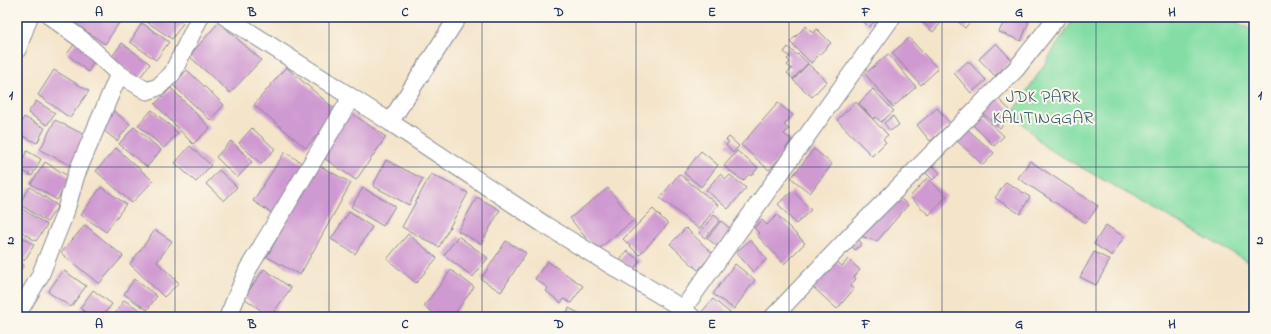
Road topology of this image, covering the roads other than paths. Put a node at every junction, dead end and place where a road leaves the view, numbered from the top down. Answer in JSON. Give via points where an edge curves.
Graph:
{"nodes":[{"id":1,"x":29,"y":17,"type":"edge"},
{"id":2,"x":51,"y":17,"type":"edge"},
{"id":3,"x":200,"y":17,"type":"edge"},
{"id":4,"x":226,"y":17,"type":"edge"},
{"id":5,"x":458,"y":17,"type":"edge"},
{"id":6,"x":892,"y":17,"type":"edge"},
{"id":7,"x":1056,"y":17,"type":"edge"},
{"id":8,"x":17,"y":50,"type":"edge"},
{"id":9,"x":119,"y":74,"type":"junction"},
{"id":10,"x":351,"y":98,"type":"junction"},
{"id":11,"x":390,"y":122,"type":"junction"},
{"id":12,"x":687,"y":313,"type":"edge"},
{"id":13,"x":17,"y":315,"type":"edge"},
{"id":14,"x":228,"y":317,"type":"edge"},
{"id":15,"x":773,"y":317,"type":"edge"}],
"edges":[{"from":1,"to":8,"type":"street"},
{"from":2,"to":9,"type":"street","via":[[81,39]]},
{"from":3,"to":9,"type":"street","via":[[172,74],[158,87],[147,91]]},
{"from":4,"to":10,"type":"street"},
{"from":5,"to":11,"type":"street"},
{"from":6,"to":12,"type":"street"},
{"from":7,"to":15,"type":"street","via":[[1016,69]]},
{"from":9,"to":13,"type":"street","via":[[76,175],[65,213],[40,276]]},
{"from":10,"to":11,"type":"street"},
{"from":10,"to":14,"type":"street","via":[[248,269]]},
{"from":11,"to":12,"type":"street","via":[[545,225]]}]}
